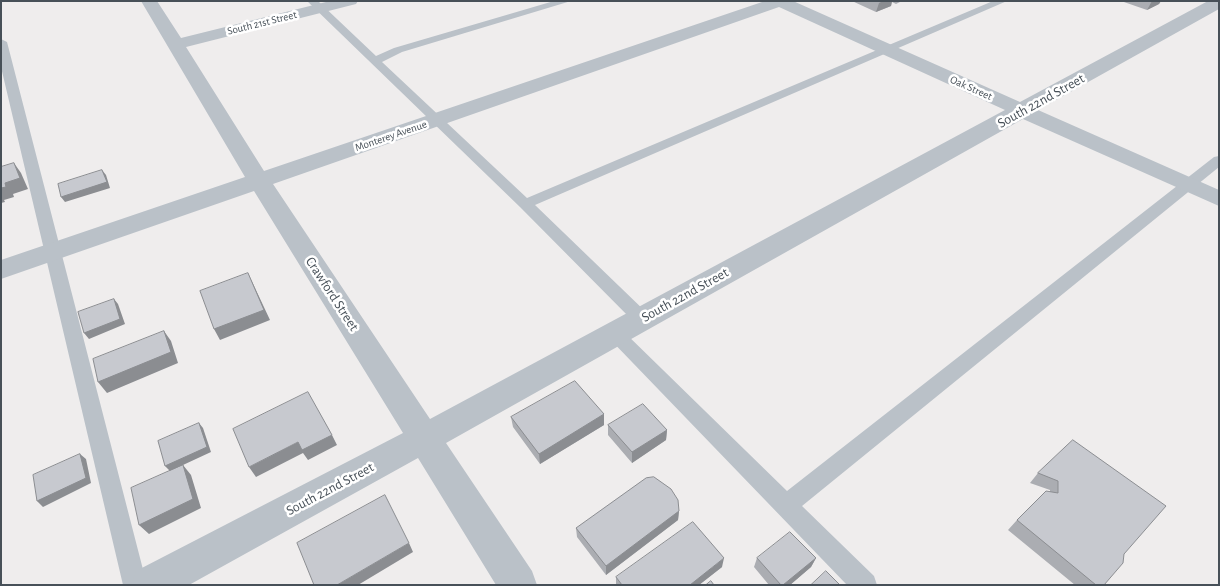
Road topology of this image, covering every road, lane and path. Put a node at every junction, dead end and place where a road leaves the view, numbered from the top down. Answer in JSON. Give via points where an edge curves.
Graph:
{"nodes":[{"id":1,"x":149,"y":1,"type":"edge"},
{"id":2,"x":350,"y":1,"type":"edge"},
{"id":3,"x":566,"y":1,"type":"edge"},
{"id":4,"x":780,"y":1,"type":"edge"},
{"id":5,"x":1002,"y":1,"type":"edge"},
{"id":6,"x":1219,"y":2,"type":"edge"},
{"id":7,"x":316,"y":5,"type":"edge"},
{"id":8,"x":1,"y":42,"type":"edge"},
{"id":9,"x":175,"y":45,"type":"junction"},
{"id":10,"x":887,"y":50,"type":"junction"},
{"id":11,"x":374,"y":61,"type":"junction"},
{"id":12,"x":1022,"y":111,"type":"junction"},
{"id":13,"x":436,"y":120,"type":"junction"},
{"id":14,"x":1219,"y":160,"type":"edge"},
{"id":15,"x":259,"y":181,"type":"junction"},
{"id":16,"x":1187,"y":185,"type":"junction"},
{"id":17,"x":1219,"y":199,"type":"edge"},
{"id":18,"x":526,"y":204,"type":"junction"},
{"id":19,"x":53,"y":252,"type":"junction"},
{"id":20,"x":1,"y":270,"type":"edge"},
{"id":21,"x":642,"y":319,"type":"junction"},
{"id":22,"x":614,"y":334,"type":"junction"},
{"id":23,"x":425,"y":438,"type":"junction"},
{"id":24,"x":785,"y":506,"type":"junction"},
{"id":25,"x":135,"y":585,"type":"edge"},
{"id":26,"x":150,"y":585,"type":"edge"},
{"id":27,"x":518,"y":585,"type":"edge"},
{"id":28,"x":865,"y":585,"type":"edge"}],
"edges":[{"from":1,"to":9,"type":"street","name":"Crawford Street"},
{"from":2,"to":7,"type":"street","name":"South 21st Street"},
{"from":3,"to":11,"type":"lane","via":[[398,50]]},
{"from":4,"to":10,"type":"street","name":"Oak Street"},
{"from":4,"to":13,"type":"street","name":"Monterey Avenue"},
{"from":5,"to":10,"type":"lane"},
{"from":6,"to":12,"type":"street","name":"South 22nd Street"},
{"from":7,"to":9,"type":"street","name":"South 21st Street"},
{"from":7,"to":11,"type":"lane"},
{"from":8,"to":19,"type":"lane"},
{"from":9,"to":15,"type":"street","name":"Crawford Street"},
{"from":10,"to":12,"type":"street","name":"Oak Street"},
{"from":10,"to":18,"type":"lane"},
{"from":11,"to":13,"type":"lane"},
{"from":12,"to":16,"type":"street","name":"Oak Street"},
{"from":12,"to":21,"type":"street","name":"South 22nd Street"},
{"from":13,"to":15,"type":"street","name":"Monterey Avenue"},
{"from":13,"to":18,"type":"lane"},
{"from":14,"to":16,"type":"lane"},
{"from":15,"to":19,"type":"street","name":"Monterey Avenue"},
{"from":15,"to":23,"type":"street","name":"Crawford Street"},
{"from":16,"to":17,"type":"street","name":"Oak Street"},
{"from":16,"to":24,"type":"lane"},
{"from":18,"to":21,"type":"lane"},
{"from":19,"to":20,"type":"street","name":"Monterey Avenue"},
{"from":19,"to":25,"type":"lane"},
{"from":21,"to":22,"type":"street","name":"South 22nd Street"},
{"from":22,"to":23,"type":"street","name":"South 22nd Street"},
{"from":22,"to":24,"type":"lane"},
{"from":23,"to":26,"type":"street","name":"South 22nd Street"},
{"from":23,"to":27,"type":"street","name":"Crawford Street"},
{"from":24,"to":28,"type":"lane"}]}
